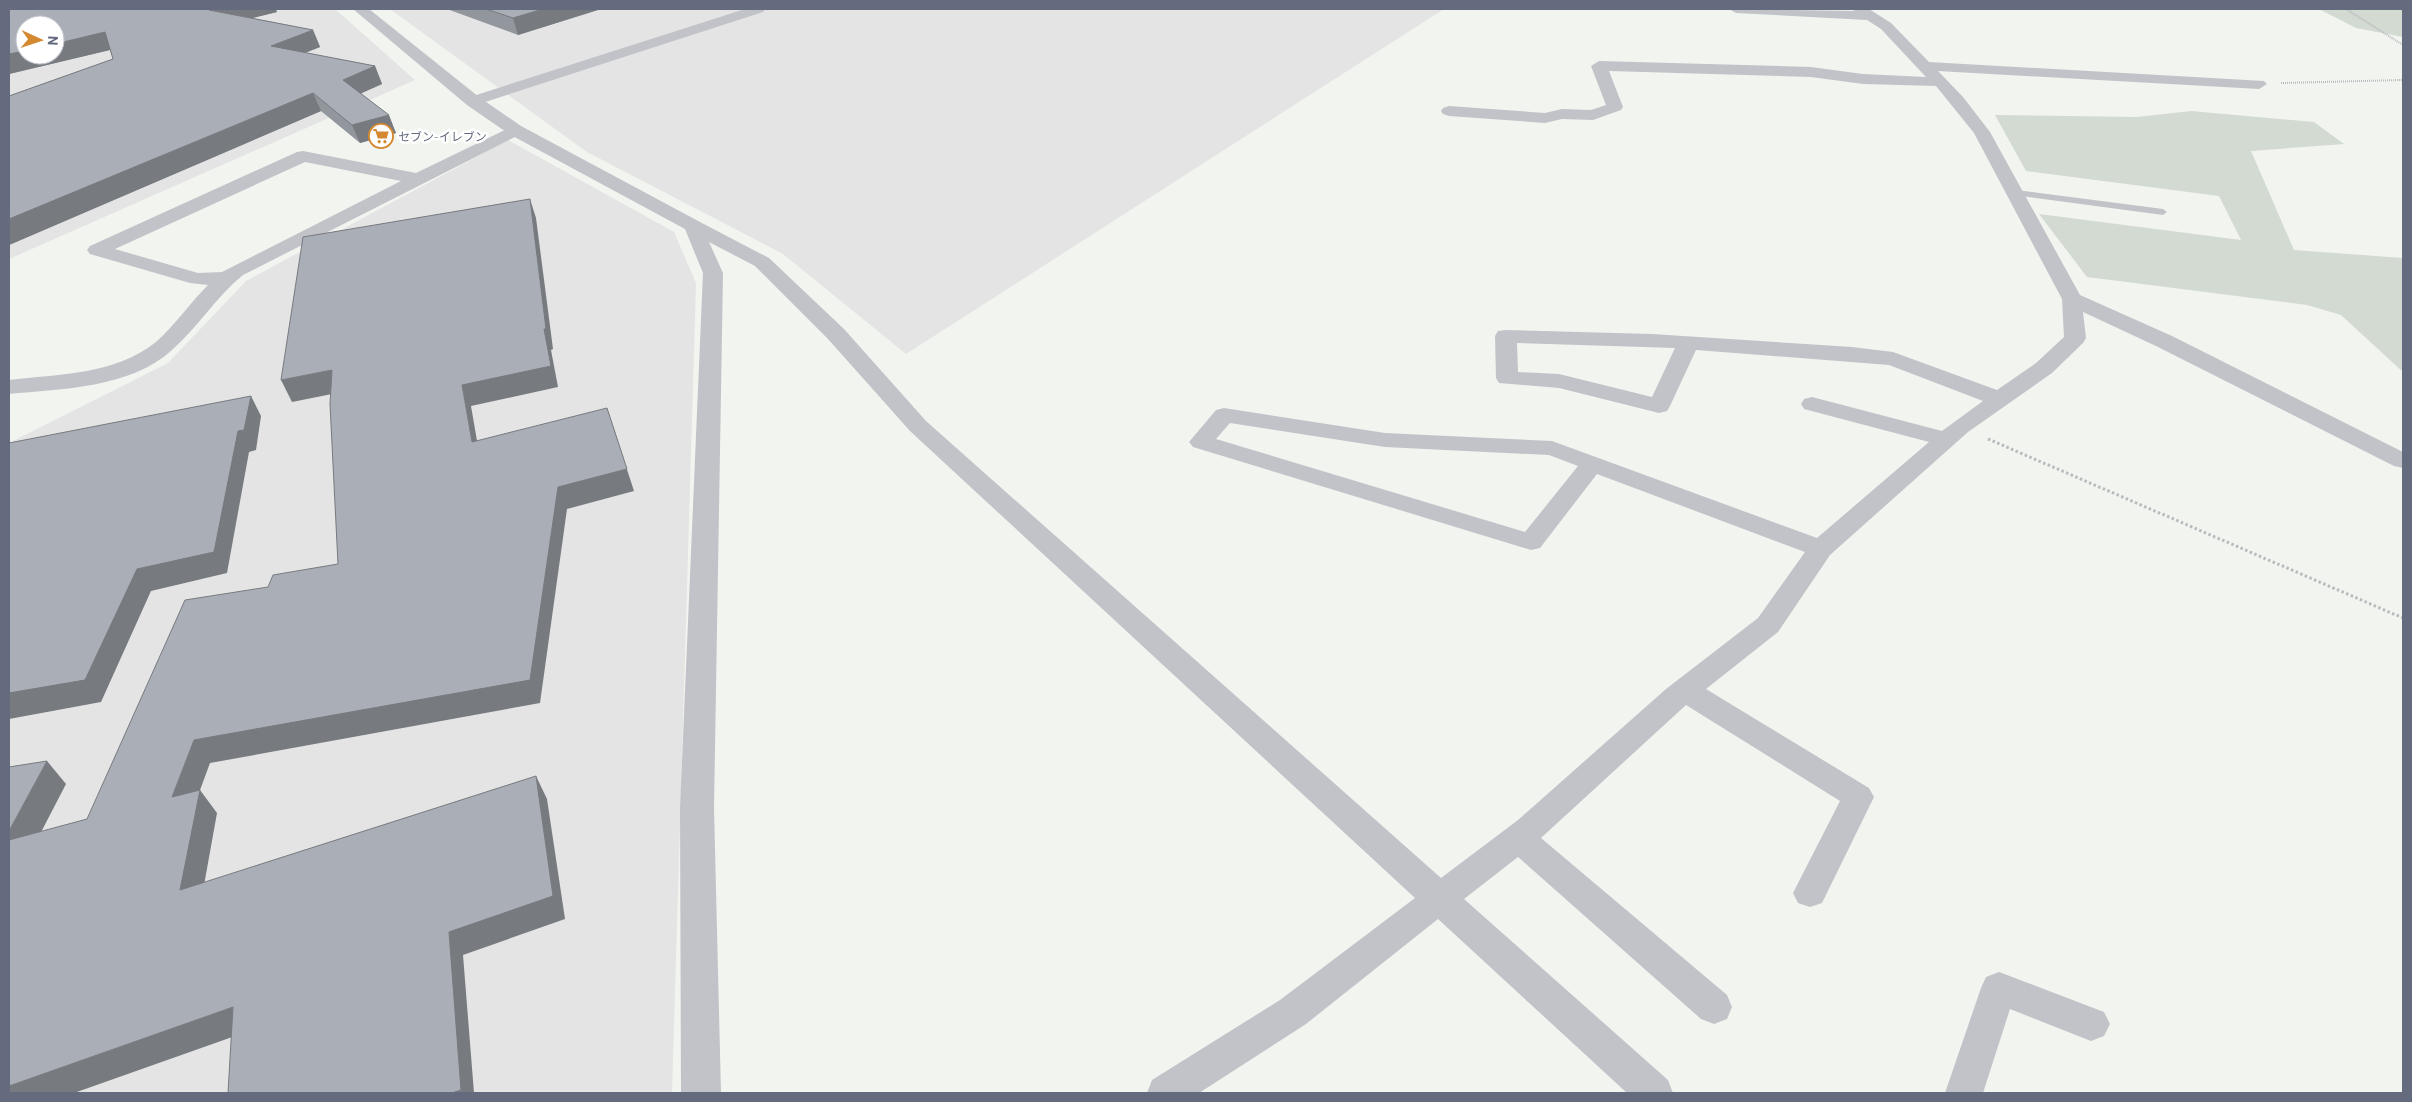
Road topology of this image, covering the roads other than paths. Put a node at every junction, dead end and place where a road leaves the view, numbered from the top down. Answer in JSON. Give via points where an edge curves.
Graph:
{"nodes":[{"id":1,"x":360,"y":9,"type":"edge"},
{"id":2,"x":758,"y":9,"type":"edge"},
{"id":3,"x":1736,"y":9,"type":"edge"},
{"id":4,"x":1866,"y":12,"type":"edge"},
{"id":5,"x":1926,"y":66,"type":"junction"},
{"id":6,"x":1940,"y":82,"type":"junction"},
{"id":7,"x":2259,"y":84,"type":"road end"},
{"id":8,"x":473,"y":101,"type":"junction"},
{"id":9,"x":1449,"y":111,"type":"dead end"},
{"id":10,"x":514,"y":130,"type":"junction"},
{"id":11,"x":418,"y":179,"type":"junction"},
{"id":12,"x":2016,"y":193,"type":"junction"},
{"id":13,"x":2163,"y":212,"type":"dead end"},
{"id":14,"x":693,"y":226,"type":"junction"},
{"id":15,"x":226,"y":278,"type":"junction"},
{"id":16,"x":2072,"y":299,"type":"junction"},
{"id":17,"x":1688,"y":343,"type":"junction"},
{"id":18,"x":9,"y":387,"type":"edge"},
{"id":19,"x":1999,"y":399,"type":"junction"},
{"id":20,"x":1812,"y":404,"type":"dead end"},
{"id":21,"x":1953,"y":433,"type":"junction"},
{"id":22,"x":2403,"y":461,"type":"edge"},
{"id":23,"x":1592,"y":463,"type":"junction"},
{"id":24,"x":1821,"y":549,"type":"junction"},
{"id":25,"x":1684,"y":690,"type":"junction"},
{"id":26,"x":1518,"y":838,"type":"junction"},
{"id":27,"x":1810,"y":893,"type":"dead end"},
{"id":28,"x":1440,"y":897,"type":"junction"},
{"id":29,"x":1714,"y":1007,"type":"dead end"},
{"id":30,"x":2091,"y":1024,"type":"dead end"},
{"id":31,"x":701,"y":1093,"type":"edge"},
{"id":32,"x":1166,"y":1093,"type":"edge"},
{"id":33,"x":1654,"y":1093,"type":"edge"},
{"id":34,"x":1964,"y":1093,"type":"edge"}],
"edges":[{"from":1,"to":8,"type":"street"},
{"from":2,"to":8,"type":"street"},
{"from":3,"to":4,"type":"street"},
{"from":4,"to":5,"type":"street","via":[[1886,26]]},
{"from":5,"to":6,"type":"street"},
{"from":5,"to":7,"type":"street"},
{"from":6,"to":9,"type":"street","via":[[1863,79],[1811,72],[1599,66],[1615,107],[1593,115],[1562,114],[1545,118]]},
{"from":6,"to":12,"type":"street","via":[[1982,132]]},
{"from":8,"to":10,"type":"street"},
{"from":10,"to":11,"type":"street"},
{"from":10,"to":14,"type":"street"},
{"from":11,"to":15,"type":"street"},
{"from":11,"to":15,"type":"street","via":[[303,156],[97,250],[197,279]]},
{"from":12,"to":13,"type":"lane"},
{"from":12,"to":16,"type":"street"},
{"from":14,"to":28,"type":"street","via":[[762,262],[836,334],[918,426]]},
{"from":14,"to":31,"type":"street","via":[[713,273],[697,808]]},
{"from":15,"to":18,"type":"street","via":[[164,347],[145,359],[116,372]]},
{"from":16,"to":19,"type":"street","via":[[2076,338],[2044,368]]},
{"from":16,"to":22,"type":"street","via":[[2164,341]]},
{"from":17,"to":17,"type":"street","via":[[1506,336],[1507,378],[1560,381],[1659,406]]},
{"from":17,"to":19,"type":"street","via":[[1892,359]]},
{"from":19,"to":21,"type":"street"},
{"from":20,"to":21,"type":"street"},
{"from":21,"to":24,"type":"street"},
{"from":23,"to":23,"type":"street","via":[[1552,448],[1385,440],[1224,415],[1201,442],[1531,542]]},
{"from":23,"to":24,"type":"street"},
{"from":24,"to":25,"type":"street","via":[[1768,625]]},
{"from":25,"to":26,"type":"street"},
{"from":25,"to":27,"type":"street","via":[[1858,797]]},
{"from":26,"to":28,"type":"street"},
{"from":26,"to":29,"type":"street"},
{"from":28,"to":32,"type":"street","via":[[1293,1012]]},
{"from":28,"to":33,"type":"street"},
{"from":30,"to":34,"type":"street","via":[[1999,988]]}]}
